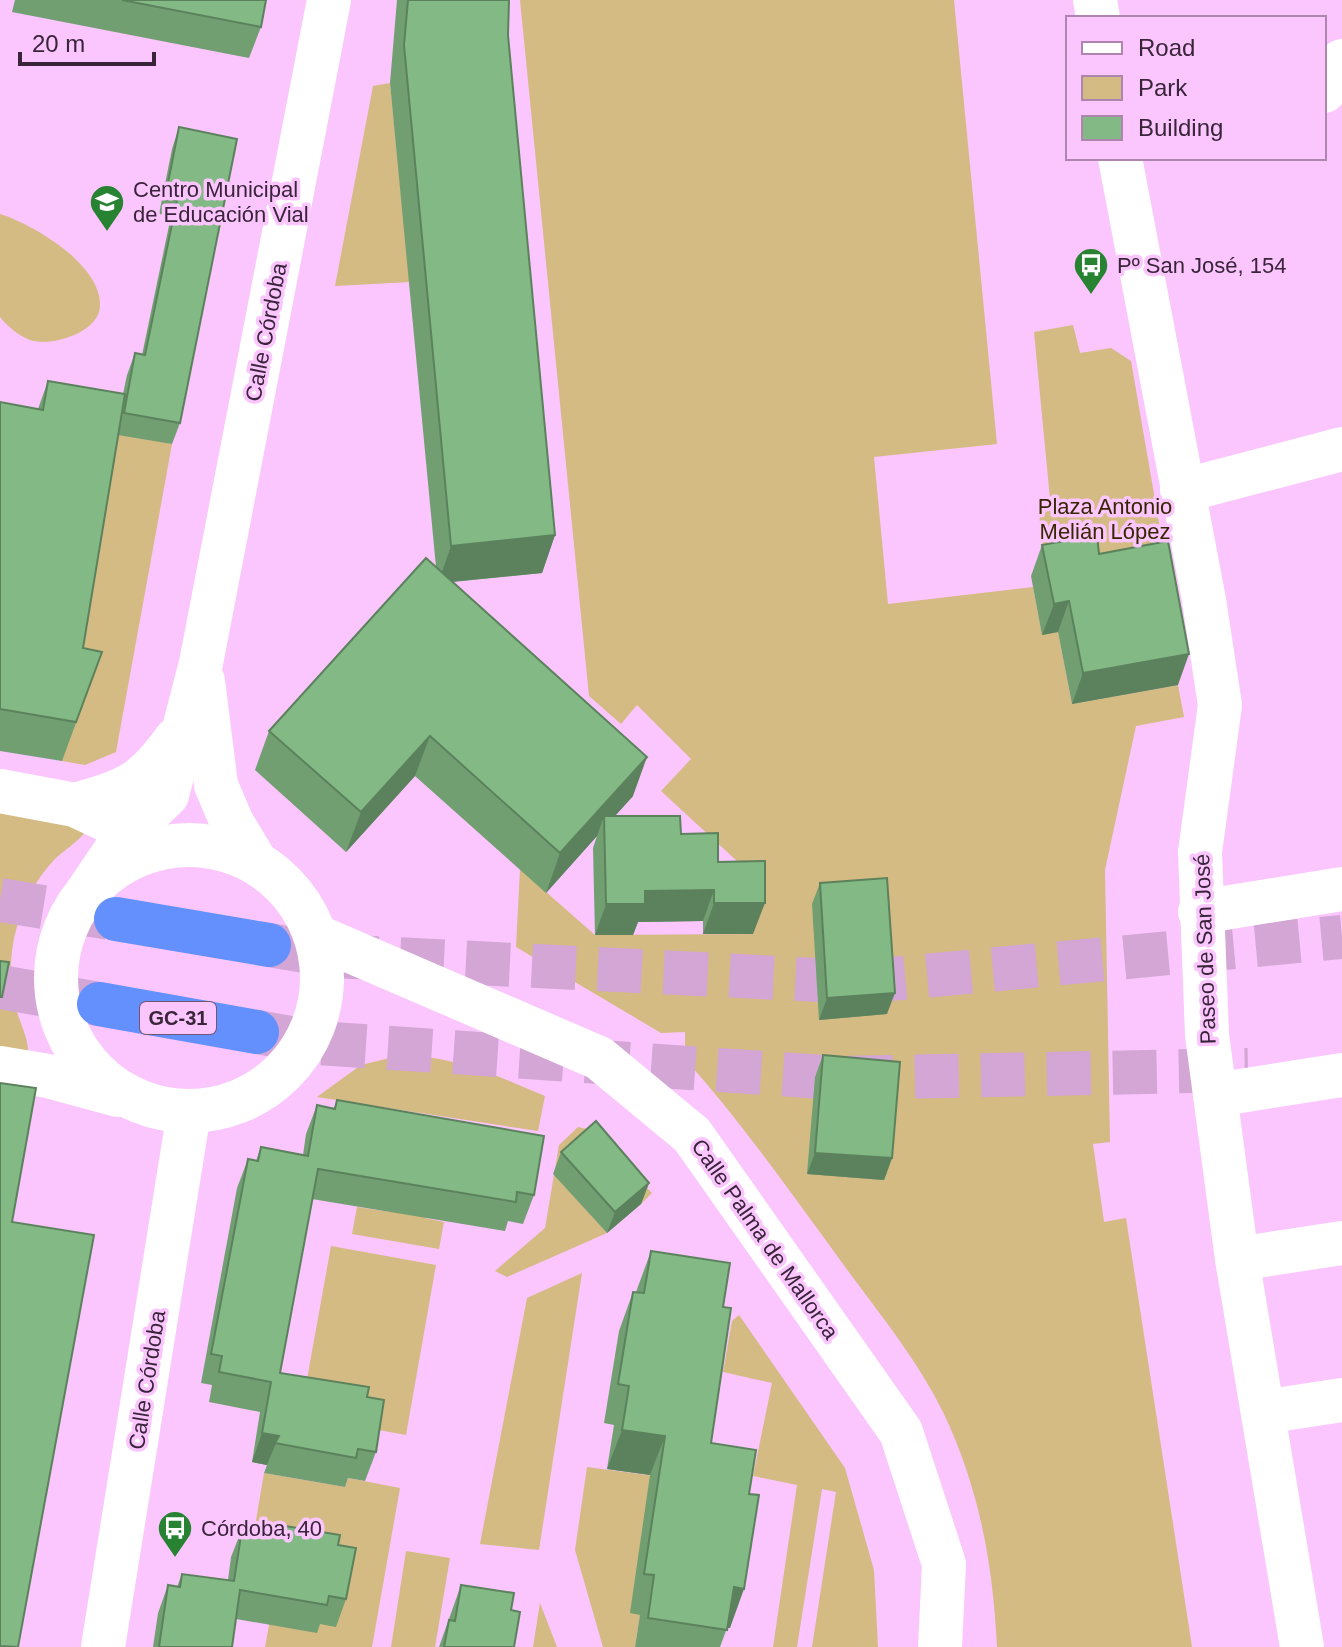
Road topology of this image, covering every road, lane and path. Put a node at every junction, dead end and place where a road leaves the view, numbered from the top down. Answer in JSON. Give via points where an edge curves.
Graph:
{"nodes":[{"id":1,"x":329,"y":0,"type":"edge"},
{"id":2,"x":1342,"y":61,"type":"edge"},
{"id":3,"x":1326,"y":88,"type":"edge"},
{"id":4,"x":1120,"y":160,"type":"edge"},
{"id":5,"x":1342,"y":449,"type":"edge"},
{"id":6,"x":1182,"y":491,"type":"junction"},
{"id":7,"x":201,"y":663,"type":"junction"},
{"id":8,"x":180,"y":734,"type":"junction"},
{"id":9,"x":0,"y":791,"type":"edge"},
{"id":10,"x":75,"y":805,"type":"junction"},
{"id":11,"x":146,"y":839,"type":"junction"},
{"id":12,"x":255,"y":861,"type":"junction"},
{"id":13,"x":1342,"y":889,"type":"edge"},
{"id":14,"x":103,"y":904,"type":"junction"},
{"id":15,"x":1200,"y":912,"type":"junction"},
{"id":16,"x":318,"y":937,"type":"junction"},
{"id":17,"x":269,"y":945,"type":"tunnel mouth"},
{"id":18,"x":99,"y":1004,"type":"tunnel mouth"},
{"id":19,"x":257,"y":1032,"type":"tunnel mouth"},
{"id":20,"x":0,"y":1068,"type":"edge"},
{"id":21,"x":1342,"y":1075,"type":"edge"},
{"id":22,"x":1215,"y":1095,"type":"junction"},
{"id":23,"x":126,"y":1097,"type":"junction"},
{"id":24,"x":189,"y":1112,"type":"junction"},
{"id":25,"x":1342,"y":1243,"type":"edge"},
{"id":26,"x":1237,"y":1259,"type":"junction"},
{"id":27,"x":1342,"y":1400,"type":"edge"},
{"id":28,"x":1263,"y":1412,"type":"junction"},
{"id":29,"x":103,"y":1647,"type":"edge"},
{"id":30,"x":940,"y":1647,"type":"edge"},
{"id":31,"x":1302,"y":1647,"type":"edge"}],
"edges":[{"from":1,"to":7,"type":"street","name":"Calle Córdoba"},
{"from":2,"to":3,"type":"street"},
{"from":4,"to":6,"type":"street","name":"Paseo de San José"},
{"from":5,"to":6,"type":"street"},
{"from":6,"to":15,"type":"street","name":"Paseo de San José","via":[[1220,705],[1200,852]]},
{"from":7,"to":8,"type":"street","name":"Calle Córdoba"},
{"from":7,"to":12,"type":"street","name":"Calle Córdoba","via":[[216,785]]},
{"from":8,"to":10,"type":"street","name":"Calle Córdoba","via":[[151,774],[125,790]]},
{"from":8,"to":11,"type":"street","name":"Calle Córdoba","via":[[167,795]]},
{"from":9,"to":10,"type":"street"},
{"from":10,"to":11,"type":"street"},
{"from":11,"to":12,"type":"street","via":[[211,846]]},
{"from":11,"to":14,"type":"street","via":[[124,862]]},
{"from":12,"to":16,"type":"street","via":[[294,893]]},
{"from":13,"to":15,"type":"street"},
{"from":14,"to":17,"type":"highway"},
{"from":14,"to":23,"type":"street","via":[[64,929],[55,977],[63,1025],[88,1067]]},
{"from":15,"to":22,"type":"street","name":"Paseo de San José"},
{"from":16,"to":24,"type":"street","via":[[324,987],[311,1035],[282,1076],[239,1103]]},
{"from":16,"to":30,"type":"street","name":"Calle Palma de Mallorca","via":[[599,1058],[692,1135],[901,1432],[944,1564]]},
{"from":18,"to":19,"type":"highway","number":"GC-31"},
{"from":20,"to":23,"type":"street"},
{"from":21,"to":22,"type":"street"},
{"from":22,"to":26,"type":"street","name":"Paseo de San José"},
{"from":23,"to":24,"type":"street"},
{"from":24,"to":29,"type":"street","name":"Calle Córdoba"},
{"from":25,"to":26,"type":"street"},
{"from":26,"to":28,"type":"street","name":"Paseo de San José"},
{"from":27,"to":28,"type":"street"},
{"from":28,"to":31,"type":"street","name":"Paseo de San José"}]}
